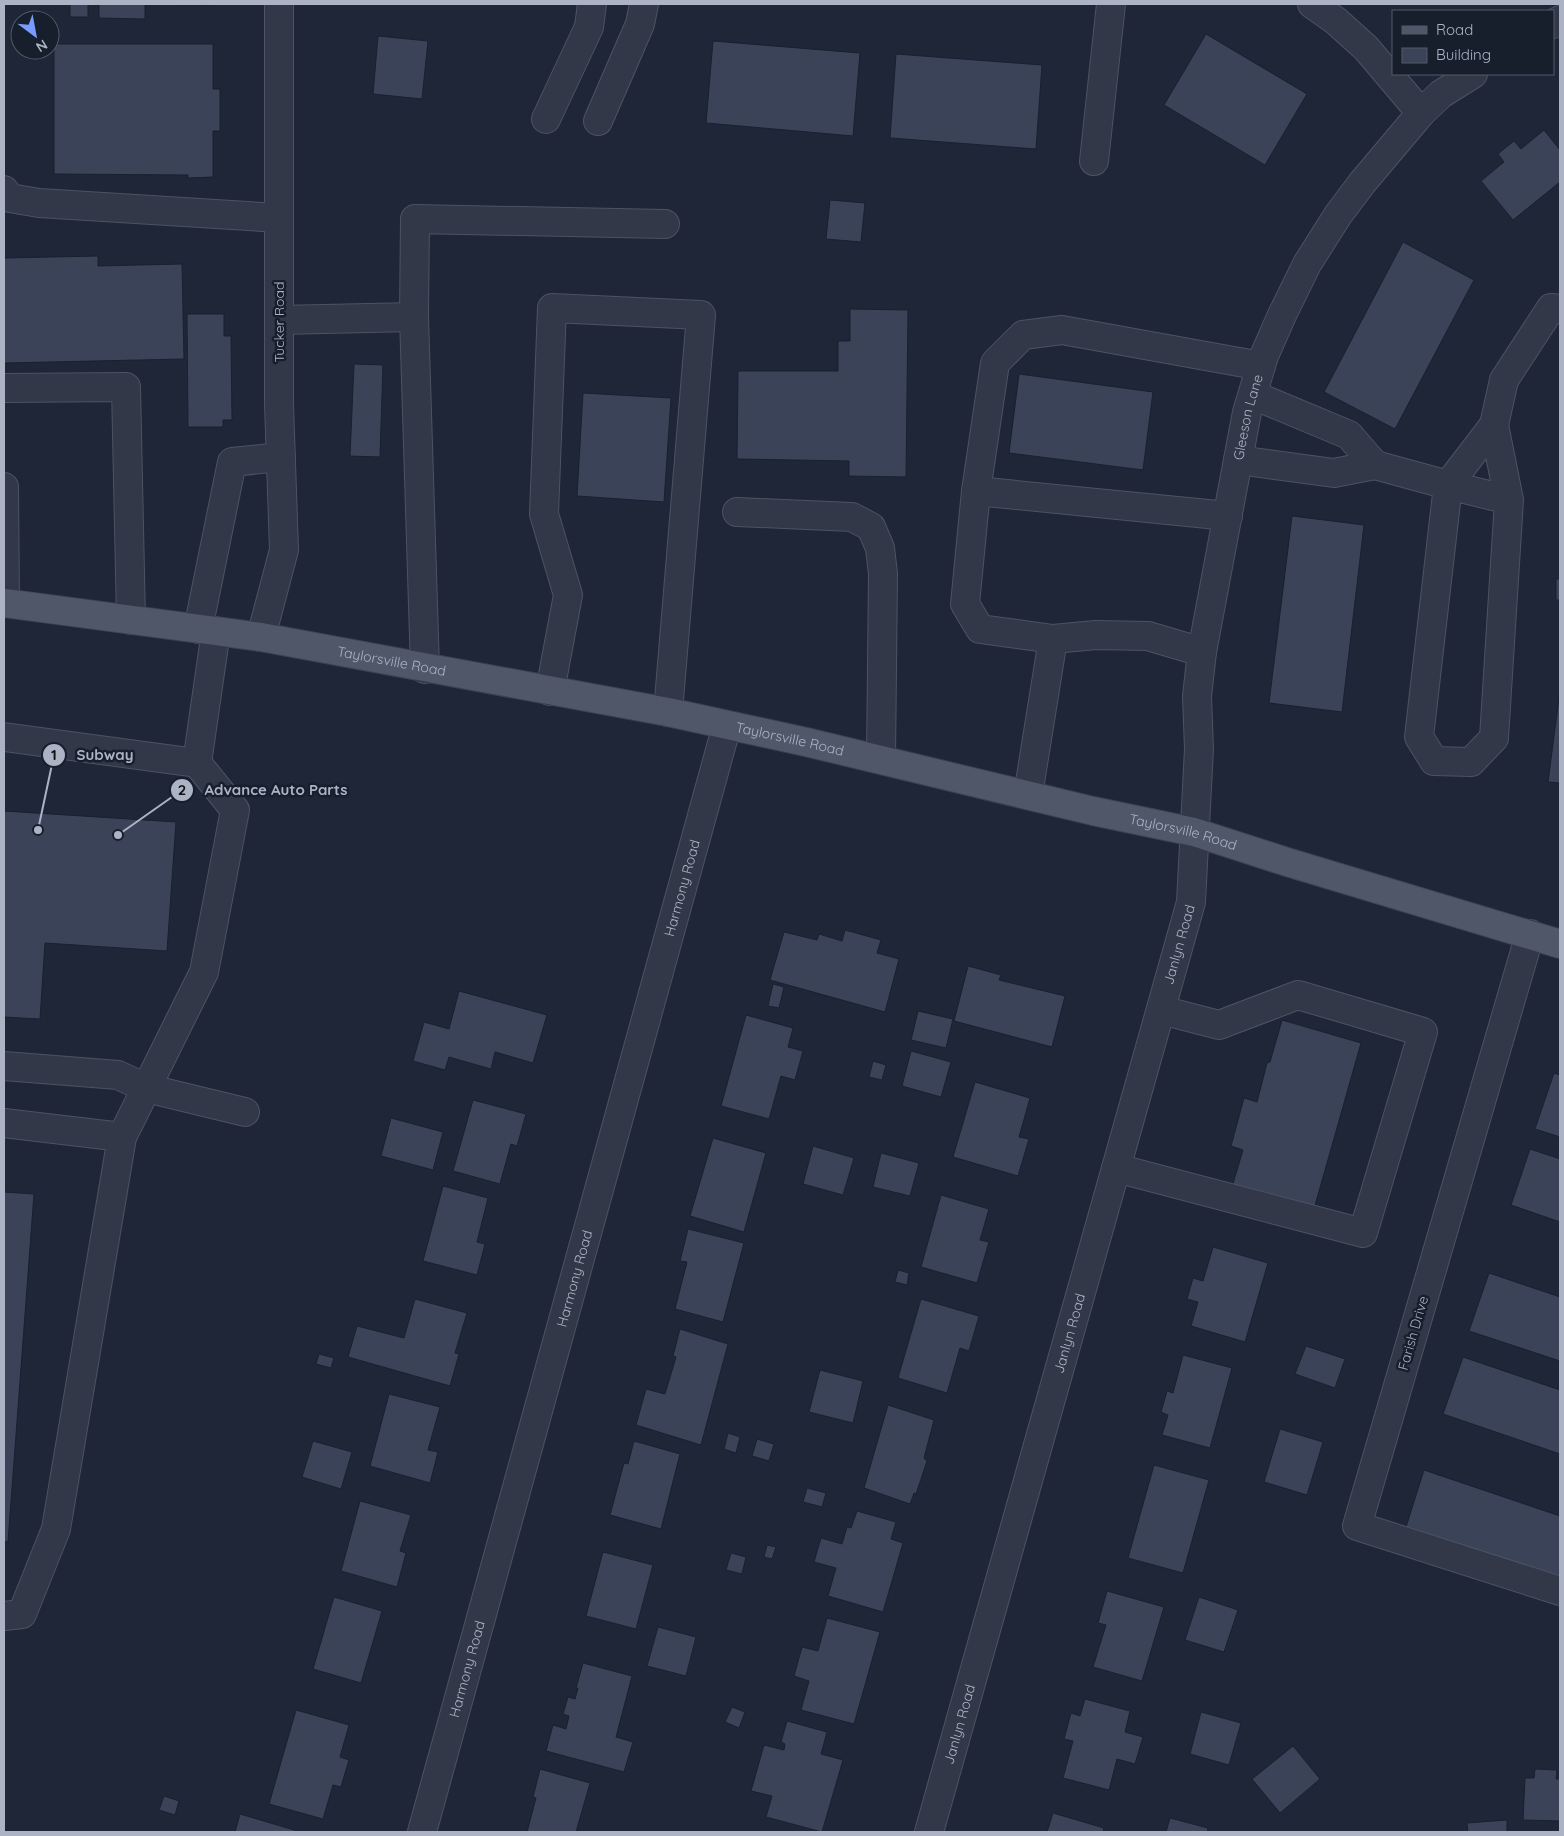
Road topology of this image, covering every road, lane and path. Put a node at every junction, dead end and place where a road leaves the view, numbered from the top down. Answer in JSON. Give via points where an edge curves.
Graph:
{"nodes":[{"id":1,"x":279,"y":4,"type":"edge"},
{"id":2,"x":592,"y":4,"type":"edge"},
{"id":3,"x":644,"y":4,"type":"edge"},
{"id":4,"x":1111,"y":4,"type":"edge"},
{"id":5,"x":1312,"y":4,"type":"edge"},
{"id":6,"x":1471,"y":75,"type":"edge"},
{"id":7,"x":1421,"y":113,"type":"junction"},
{"id":8,"x":546,"y":119,"type":"dead end"},
{"id":9,"x":598,"y":120,"type":"dead end"},
{"id":10,"x":1094,"y":161,"type":"dead end"},
{"id":11,"x":4,"y":190,"type":"edge"},
{"id":12,"x":279,"y":218,"type":"junction"},
{"id":13,"x":665,"y":224,"type":"dead end"},
{"id":14,"x":1560,"y":308,"type":"edge"},
{"id":15,"x":414,"y":317,"type":"junction"},
{"id":16,"x":279,"y":320,"type":"junction"},
{"id":17,"x":1261,"y":366,"type":"junction"},
{"id":18,"x":4,"y":388,"type":"edge"},
{"id":19,"x":1253,"y":394,"type":"junction"},
{"id":20,"x":1494,"y":425,"type":"junction"},
{"id":21,"x":281,"y":457,"type":"junction"},
{"id":22,"x":1238,"y":460,"type":"junction"},
{"id":23,"x":1375,"y":465,"type":"junction"},
{"id":24,"x":1448,"y":486,"type":"junction"},
{"id":25,"x":4,"y":487,"type":"edge"},
{"id":26,"x":976,"y":491,"type":"junction"},
{"id":27,"x":1509,"y":500,"type":"junction"},
{"id":28,"x":737,"y":512,"type":"dead end"},
{"id":29,"x":1228,"y":516,"type":"junction"},
{"id":30,"x":4,"y":603,"type":"edge"},
{"id":31,"x":131,"y":620,"type":"junction"},
{"id":32,"x":207,"y":630,"type":"junction"},
{"id":33,"x":261,"y":637,"type":"junction"},
{"id":34,"x":1053,"y":639,"type":"junction"},
{"id":35,"x":1202,"y":652,"type":"junction"},
{"id":36,"x":425,"y":669,"type":"junction"},
{"id":37,"x":550,"y":691,"type":"junction"},
{"id":38,"x":668,"y":712,"type":"junction"},
{"id":39,"x":727,"y":725,"type":"junction"},
{"id":40,"x":4,"y":737,"type":"edge"},
{"id":41,"x":881,"y":759,"type":"junction"},
{"id":42,"x":197,"y":763,"type":"junction"},
{"id":43,"x":1028,"y":795,"type":"junction"},
{"id":44,"x":1194,"y":832,"type":"junction"},
{"id":45,"x":1530,"y":934,"type":"junction"},
{"id":46,"x":1560,"y":944,"type":"edge"},
{"id":47,"x":1161,"y":1010,"type":"junction"},
{"id":48,"x":4,"y":1066,"type":"edge"},
{"id":49,"x":146,"y":1088,"type":"junction"},
{"id":50,"x":245,"y":1112,"type":"dead end"},
{"id":51,"x":4,"y":1122,"type":"edge"},
{"id":52,"x":122,"y":1137,"type":"junction"},
{"id":53,"x":1116,"y":1168,"type":"junction"},
{"id":54,"x":1560,"y":1592,"type":"edge"},
{"id":55,"x":4,"y":1616,"type":"edge"},
{"id":56,"x":422,"y":1832,"type":"edge"},
{"id":57,"x":929,"y":1832,"type":"edge"}],
"edges":[{"from":1,"to":12,"type":"street","name":"Tucker Road"},
{"from":2,"to":8,"type":"street","via":[[590,27]]},
{"from":3,"to":9,"type":"street","via":[[640,24]]},
{"from":4,"to":10,"type":"street"},
{"from":5,"to":7,"type":"street","via":[[1336,20],[1366,48]]},
{"from":6,"to":7,"type":"street","name":"Gleeson Lane","via":[[1441,94]]},
{"from":7,"to":17,"type":"street","name":"Gleeson Lane","via":[[1362,183],[1312,256]]},
{"from":11,"to":12,"type":"street","via":[[10,198],[39,203]]},
{"from":12,"to":16,"type":"street","name":"Tucker Road"},
{"from":13,"to":15,"type":"street","via":[[416,219]]},
{"from":14,"to":20,"type":"street","via":[[1550,308],[1504,380]]},
{"from":15,"to":16,"type":"street"},
{"from":15,"to":36,"type":"street"},
{"from":16,"to":21,"type":"street","name":"Tucker Road"},
{"from":17,"to":19,"type":"street","name":"Gleeson Lane"},
{"from":17,"to":26,"type":"street","via":[[1062,330],[1023,334],[995,363]]},
{"from":18,"to":31,"type":"street","via":[[126,388]]},
{"from":19,"to":22,"type":"street","name":"Gleeson Lane"},
{"from":19,"to":23,"type":"street","via":[[1349,436]]},
{"from":20,"to":24,"type":"street"},
{"from":20,"to":27,"type":"street"},
{"from":21,"to":32,"type":"street","via":[[232,462]]},
{"from":21,"to":33,"type":"street","name":"Tucker Road","via":[[284,550]]},
{"from":22,"to":23,"type":"street","via":[[1334,473]]},
{"from":22,"to":29,"type":"street","name":"Gleeson Lane"},
{"from":23,"to":24,"type":"street"},
{"from":24,"to":27,"type":"street"},
{"from":24,"to":27,"type":"street","via":[[1419,737],[1434,761],[1471,762],[1494,738]]},
{"from":25,"to":30,"type":"street"},
{"from":26,"to":29,"type":"street"},
{"from":26,"to":34,"type":"street","via":[[965,604],[980,629]]},
{"from":28,"to":41,"type":"street","via":[[852,518],[871,527],[880,548],[883,574]]},
{"from":29,"to":35,"type":"street","name":"Gleeson Lane"},
{"from":30,"to":31,"type":"main road","name":"Taylorsville Road"},
{"from":31,"to":32,"type":"main road","name":"Taylorsville Road"},
{"from":32,"to":33,"type":"main road","name":"Taylorsville Road"},
{"from":32,"to":42,"type":"street"},
{"from":33,"to":36,"type":"main road","name":"Taylorsville Road"},
{"from":34,"to":35,"type":"street","via":[[1096,635],[1148,636]]},
{"from":34,"to":43,"type":"street"},
{"from":35,"to":44,"type":"street","name":"Gleeson Lane","via":[[1197,696],[1199,750]]},
{"from":36,"to":37,"type":"main road","name":"Taylorsville Road"},
{"from":37,"to":38,"type":"main road","name":"Taylorsville Road"},
{"from":37,"to":38,"type":"street","via":[[568,596],[544,514],[552,308],[702,314]]},
{"from":38,"to":39,"type":"main road","name":"Taylorsville Road"},
{"from":39,"to":41,"type":"main road","name":"Taylorsville Road"},
{"from":39,"to":56,"type":"street","name":"Harmony Road"},
{"from":40,"to":42,"type":"street"},
{"from":41,"to":43,"type":"main road","name":"Taylorsville Road"},
{"from":42,"to":49,"type":"street","via":[[234,810],[204,972]]},
{"from":43,"to":44,"type":"main road","name":"Taylorsville Road"},
{"from":44,"to":45,"type":"main road","name":"Taylorsville Road"},
{"from":44,"to":47,"type":"street","name":"Janlyn Road","via":[[1191,902]]},
{"from":45,"to":46,"type":"main road","name":"Taylorsville Road"},
{"from":45,"to":54,"type":"street","name":"Farish Drive","via":[[1357,1526]]},
{"from":47,"to":53,"type":"street","name":"Janlyn Road"},
{"from":47,"to":53,"type":"street","via":[[1219,1025],[1298,995],[1424,1032],[1363,1233]]},
{"from":48,"to":49,"type":"street","via":[[118,1075]]},
{"from":49,"to":50,"type":"street"},
{"from":49,"to":52,"type":"street"},
{"from":51,"to":52,"type":"street"},
{"from":52,"to":55,"type":"street","via":[[56,1529],[22,1614]]},
{"from":53,"to":57,"type":"street","name":"Janlyn Road"}]}
